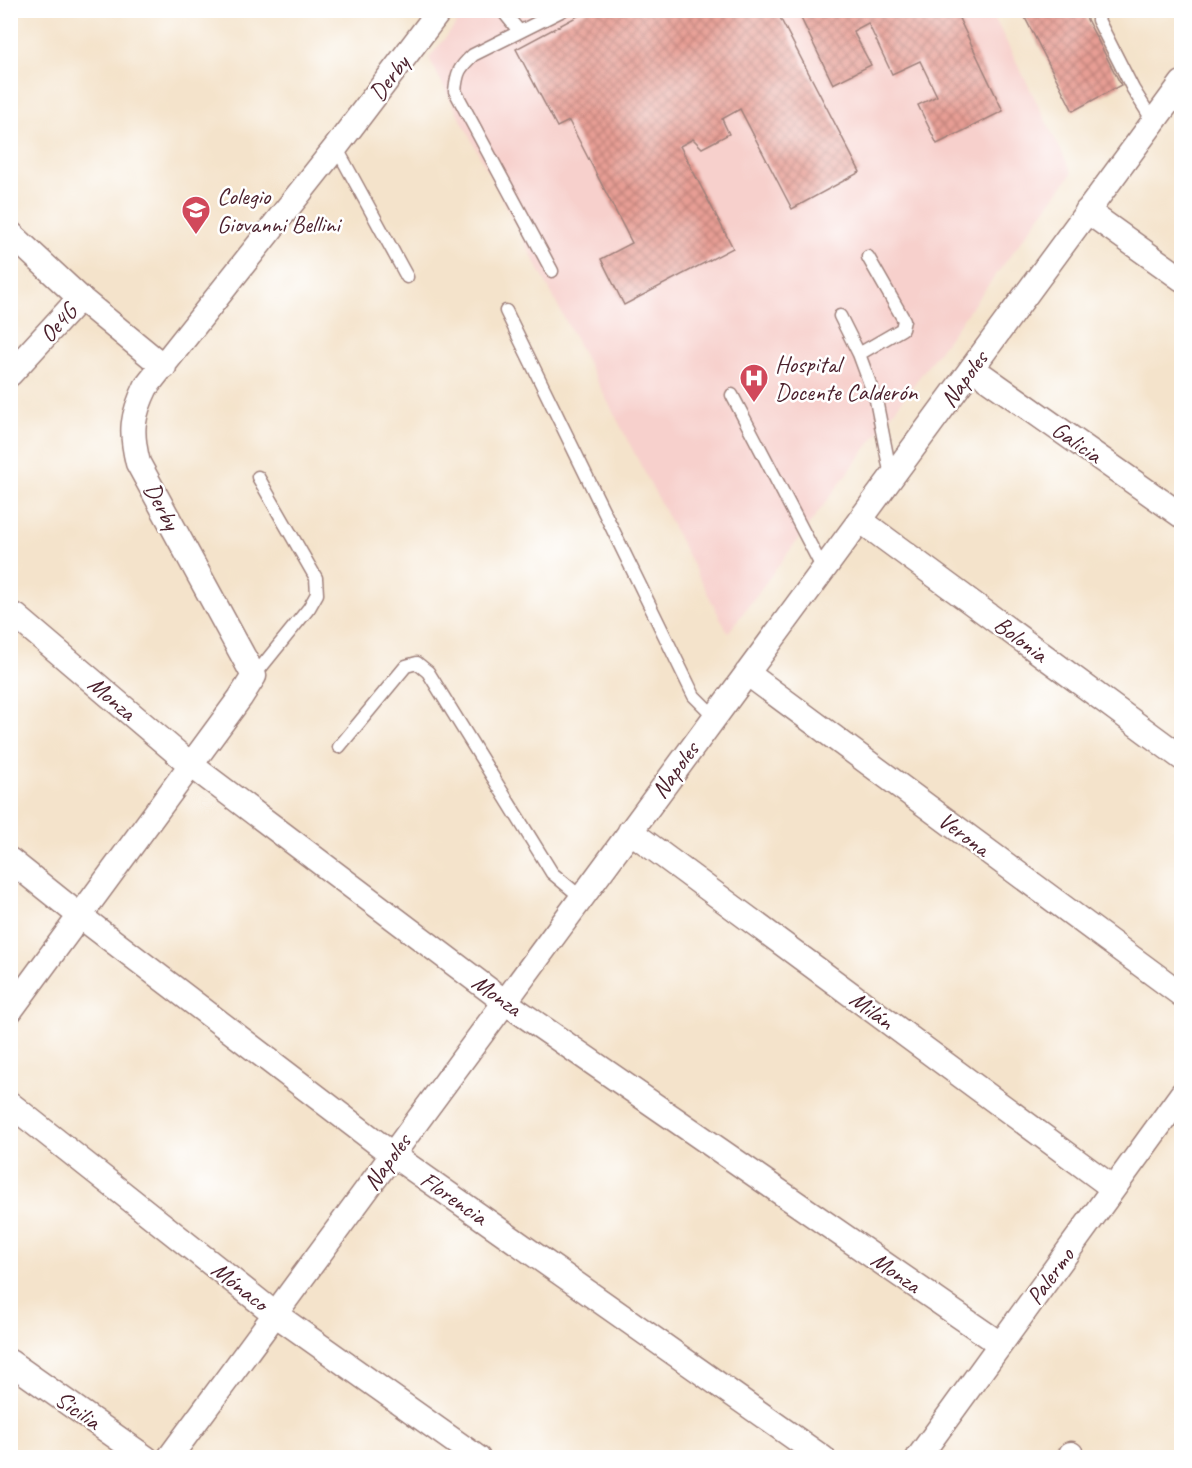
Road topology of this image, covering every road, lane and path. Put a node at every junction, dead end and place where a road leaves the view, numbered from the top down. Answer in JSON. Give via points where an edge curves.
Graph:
{"nodes":[{"id":1,"x":440,"y":10,"type":"edge"},
{"id":2,"x":502,"y":10,"type":"edge"},
{"id":3,"x":563,"y":10,"type":"edge"},
{"id":4,"x":1100,"y":10,"type":"edge"},
{"id":5,"x":519,"y":31,"type":"junction"},
{"id":6,"x":1182,"y":83,"type":"edge"},
{"id":7,"x":1153,"y":121,"type":"junction"},
{"id":8,"x":336,"y":147,"type":"junction"},
{"id":9,"x":1087,"y":211,"type":"junction"},
{"id":10,"x":10,"y":233,"type":"edge"},
{"id":11,"x":868,"y":257,"type":"dead end"},
{"id":12,"x":552,"y":271,"type":"dead end"},
{"id":13,"x":407,"y":277,"type":"dead end"},
{"id":14,"x":1182,"y":279,"type":"edge"},
{"id":15,"x":80,"y":298,"type":"junction"},
{"id":16,"x":506,"y":311,"type":"dead end"},
{"id":17,"x":840,"y":316,"type":"dead end"},
{"id":18,"x":859,"y":354,"type":"junction"},
{"id":19,"x":164,"y":367,"type":"junction"},
{"id":20,"x":972,"y":368,"type":"junction"},
{"id":21,"x":10,"y":374,"type":"edge"},
{"id":22,"x":732,"y":395,"type":"dead end"},
{"id":23,"x":258,"y":477,"type":"dead end"},
{"id":24,"x":892,"y":477,"type":"junction"},
{"id":25,"x":1182,"y":516,"type":"edge"},
{"id":26,"x":860,"y":520,"type":"junction"},
{"id":27,"x":824,"y":569,"type":"junction"},
{"id":28,"x":16,"y":616,"type":"dead end"},
{"id":29,"x":747,"y":673,"type":"junction"},
{"id":30,"x":254,"y":676,"type":"junction"},
{"id":31,"x":715,"y":717,"type":"junction"},
{"id":32,"x":339,"y":747,"type":"dead end"},
{"id":33,"x":1182,"y":758,"type":"edge"},
{"id":34,"x":191,"y":765,"type":"junction"},
{"id":35,"x":630,"y":831,"type":"junction"},
{"id":36,"x":10,"y":860,"type":"edge"},
{"id":37,"x":582,"y":898,"type":"junction"},
{"id":38,"x":80,"y":916,"type":"junction"},
{"id":39,"x":1182,"y":995,"type":"edge"},
{"id":40,"x":505,"y":1002,"type":"junction"},
{"id":41,"x":10,"y":1011,"type":"edge"},
{"id":42,"x":1182,"y":1094,"type":"edge"},
{"id":43,"x":10,"y":1104,"type":"edge"},
{"id":44,"x":393,"y":1155,"type":"junction"},
{"id":45,"x":1113,"y":1188,"type":"junction"},
{"id":46,"x":275,"y":1314,"type":"junction"},
{"id":47,"x":1000,"y":1344,"type":"junction"},
{"id":48,"x":10,"y":1362,"type":"edge"},
{"id":49,"x":146,"y":1458,"type":"edge"},
{"id":50,"x":169,"y":1458,"type":"edge"},
{"id":51,"x":478,"y":1458,"type":"edge"},
{"id":52,"x":823,"y":1458,"type":"edge"},
{"id":53,"x":918,"y":1458,"type":"edge"}],
"edges":[{"from":1,"to":8,"type":"street","name":"Derby"},
{"from":2,"to":5,"type":"lane"},
{"from":3,"to":5,"type":"lane"},
{"from":4,"to":7,"type":"lane","via":[[1098,20]]},
{"from":5,"to":12,"type":"lane","via":[[473,55],[461,66],[455,91]]},
{"from":6,"to":7,"type":"street","name":"Napoles"},
{"from":7,"to":9,"type":"street","name":"Napoles"},
{"from":8,"to":13,"type":"lane"},
{"from":8,"to":19,"type":"street","name":"Derby"},
{"from":9,"to":14,"type":"street"},
{"from":9,"to":20,"type":"street","name":"Napoles"},
{"from":10,"to":15,"type":"street"},
{"from":11,"to":18,"type":"lane","via":[[904,320],[902,329]]},
{"from":15,"to":19,"type":"street"},
{"from":15,"to":21,"type":"street","name":"Oe4G"},
{"from":16,"to":31,"type":"lane","via":[[694,696]]},
{"from":17,"to":18,"type":"lane"},
{"from":18,"to":24,"type":"lane","via":[[876,400]]},
{"from":19,"to":30,"type":"street","name":"Derby","via":[[146,387],[136,408],[133,427],[138,463]]},
{"from":20,"to":24,"type":"street","name":"Napoles"},
{"from":20,"to":25,"type":"street","name":"Galicia"},
{"from":22,"to":27,"type":"lane"},
{"from":23,"to":30,"type":"lane","via":[[316,578],[317,594]]},
{"from":24,"to":26,"type":"street","name":"Napoles"},
{"from":26,"to":27,"type":"street","name":"Napoles"},
{"from":26,"to":33,"type":"street","name":"Bolonia"},
{"from":27,"to":29,"type":"street","name":"Napoles"},
{"from":28,"to":34,"type":"street","name":"Monza"},
{"from":29,"to":31,"type":"street","name":"Napoles"},
{"from":29,"to":39,"type":"street","name":"Verona"},
{"from":30,"to":34,"type":"street"},
{"from":31,"to":35,"type":"street","name":"Napoles"},
{"from":32,"to":37,"type":"lane","via":[[406,666],[417,663],[428,672],[552,873]]},
{"from":34,"to":38,"type":"street"},
{"from":34,"to":40,"type":"street","name":"Monza"},
{"from":35,"to":37,"type":"street","name":"Napoles"},
{"from":35,"to":45,"type":"street","name":"Milán"},
{"from":36,"to":38,"type":"street","name":"Florencia"},
{"from":37,"to":40,"type":"street","name":"Napoles"},
{"from":38,"to":41,"type":"street"},
{"from":38,"to":44,"type":"street","name":"Florencia"},
{"from":40,"to":44,"type":"street","name":"Napoles"},
{"from":40,"to":47,"type":"street","name":"Monza"},
{"from":42,"to":45,"type":"street","name":"Palermo"},
{"from":43,"to":46,"type":"street","name":"Mónaco"},
{"from":44,"to":46,"type":"street","name":"Napoles"},
{"from":44,"to":52,"type":"street","name":"Florencia"},
{"from":45,"to":47,"type":"street","name":"Palermo"},
{"from":46,"to":50,"type":"street","name":"Napoles"},
{"from":46,"to":51,"type":"street","name":"Mónaco"},
{"from":47,"to":53,"type":"street","name":"Palermo"},
{"from":48,"to":49,"type":"street","name":"Sicilia"}]}
